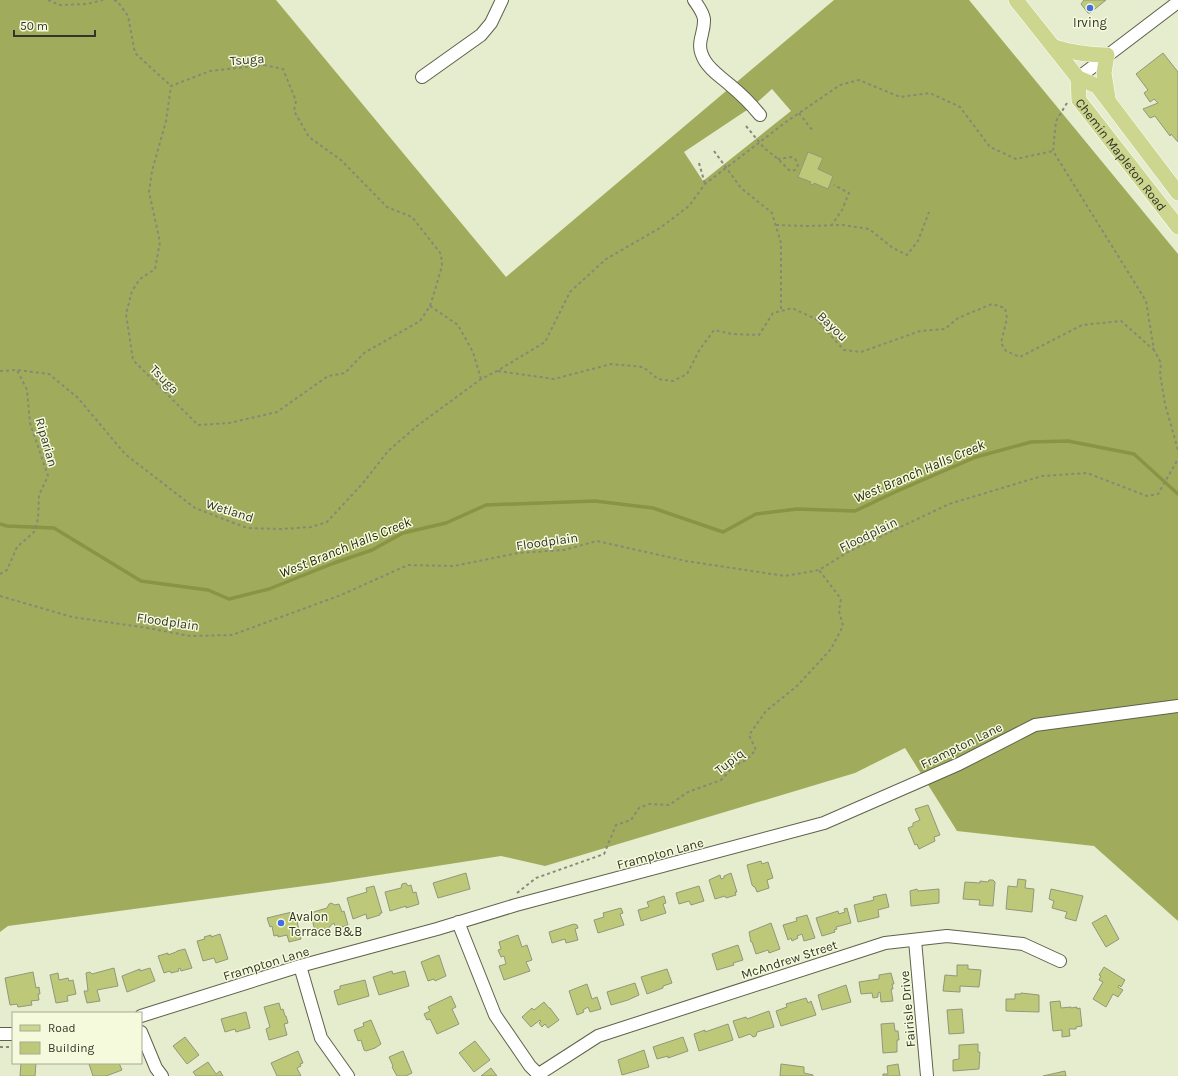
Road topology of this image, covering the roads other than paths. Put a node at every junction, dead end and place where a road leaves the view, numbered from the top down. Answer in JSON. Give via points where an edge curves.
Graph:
{"nodes":[{"id":1,"x":502,"y":0,"type":"edge"},
{"id":2,"x":694,"y":0,"type":"edge"},
{"id":3,"x":1016,"y":0,"type":"edge"},
{"id":4,"x":1178,"y":2,"type":"edge"},
{"id":5,"x":1054,"y":47,"type":"junction"},
{"id":6,"x":1107,"y":55,"type":"junction"},
{"id":7,"x":422,"y":77,"type":"dead end"},
{"id":8,"x":1078,"y":78,"type":"junction"},
{"id":9,"x":1111,"y":107,"type":"junction"},
{"id":10,"x":760,"y":115,"type":"dead end"},
{"id":11,"x":1178,"y":193,"type":"edge"},
{"id":12,"x":1159,"y":202,"type":"junction"},
{"id":13,"x":1178,"y":217,"type":"edge"},
{"id":14,"x":1178,"y":227,"type":"edge"},
{"id":15,"x":1178,"y":706,"type":"edge"},
{"id":16,"x":458,"y":922,"type":"junction"},
{"id":17,"x":915,"y":940,"type":"junction"},
{"id":18,"x":1060,"y":961,"type":"dead end"},
{"id":19,"x":300,"y":966,"type":"junction"},
{"id":20,"x":142,"y":1016,"type":"edge"},
{"id":21,"x":0,"y":1034,"type":"edge"},
{"id":22,"x":12,"y":1034,"type":"edge"},
{"id":23,"x":142,"y":1034,"type":"edge"},
{"id":24,"x":539,"y":1075,"type":"edge"},
{"id":25,"x":162,"y":1076,"type":"edge"},
{"id":26,"x":348,"y":1076,"type":"edge"},
{"id":27,"x":927,"y":1076,"type":"edge"}],
"edges":[{"from":1,"to":7,"type":"street","via":[[492,23],[481,35]]},
{"from":2,"to":10,"type":"street","via":[[703,14],[700,50],[705,62]]},
{"from":3,"to":5,"type":"main road","name":"Chemin Mapleton Road"},
{"from":4,"to":6,"type":"street"},
{"from":5,"to":6,"type":"main road","via":[[1075,54]]},
{"from":5,"to":8,"type":"main road","name":"Chemin Mapleton Road"},
{"from":6,"to":8,"type":"street"},
{"from":6,"to":9,"type":"main road","via":[[1104,73]]},
{"from":8,"to":9,"type":"main road","name":"Chemin Mapleton Road","via":[[1097,86]]},
{"from":8,"to":12,"type":"main road","name":"Chemin Mapleton Road","via":[[1079,100]]},
{"from":9,"to":11,"type":"main road","name":"Chemin Mapleton Road"},
{"from":12,"to":13,"type":"main road"},
{"from":12,"to":14,"type":"main road","name":"Chemin Mapleton Road"},
{"from":15,"to":16,"type":"street","name":"Frampton Lane","via":[[1035,724],[959,764],[824,823]]},
{"from":16,"to":19,"type":"street","name":"Frampton Lane","via":[[437,930]]},
{"from":16,"to":24,"type":"street","via":[[495,1015]]},
{"from":17,"to":18,"type":"street","name":"McAndrew Street","via":[[947,936],[1023,944]]},
{"from":17,"to":24,"type":"street","name":"McAndrew Street","via":[[885,943],[598,1036]]},
{"from":17,"to":27,"type":"street","name":"Fairisle Drive"},
{"from":19,"to":20,"type":"street","name":"Frampton Lane"},
{"from":19,"to":26,"type":"street","via":[[321,1038]]},
{"from":21,"to":22,"type":"street"},
{"from":23,"to":25,"type":"street"}]}
